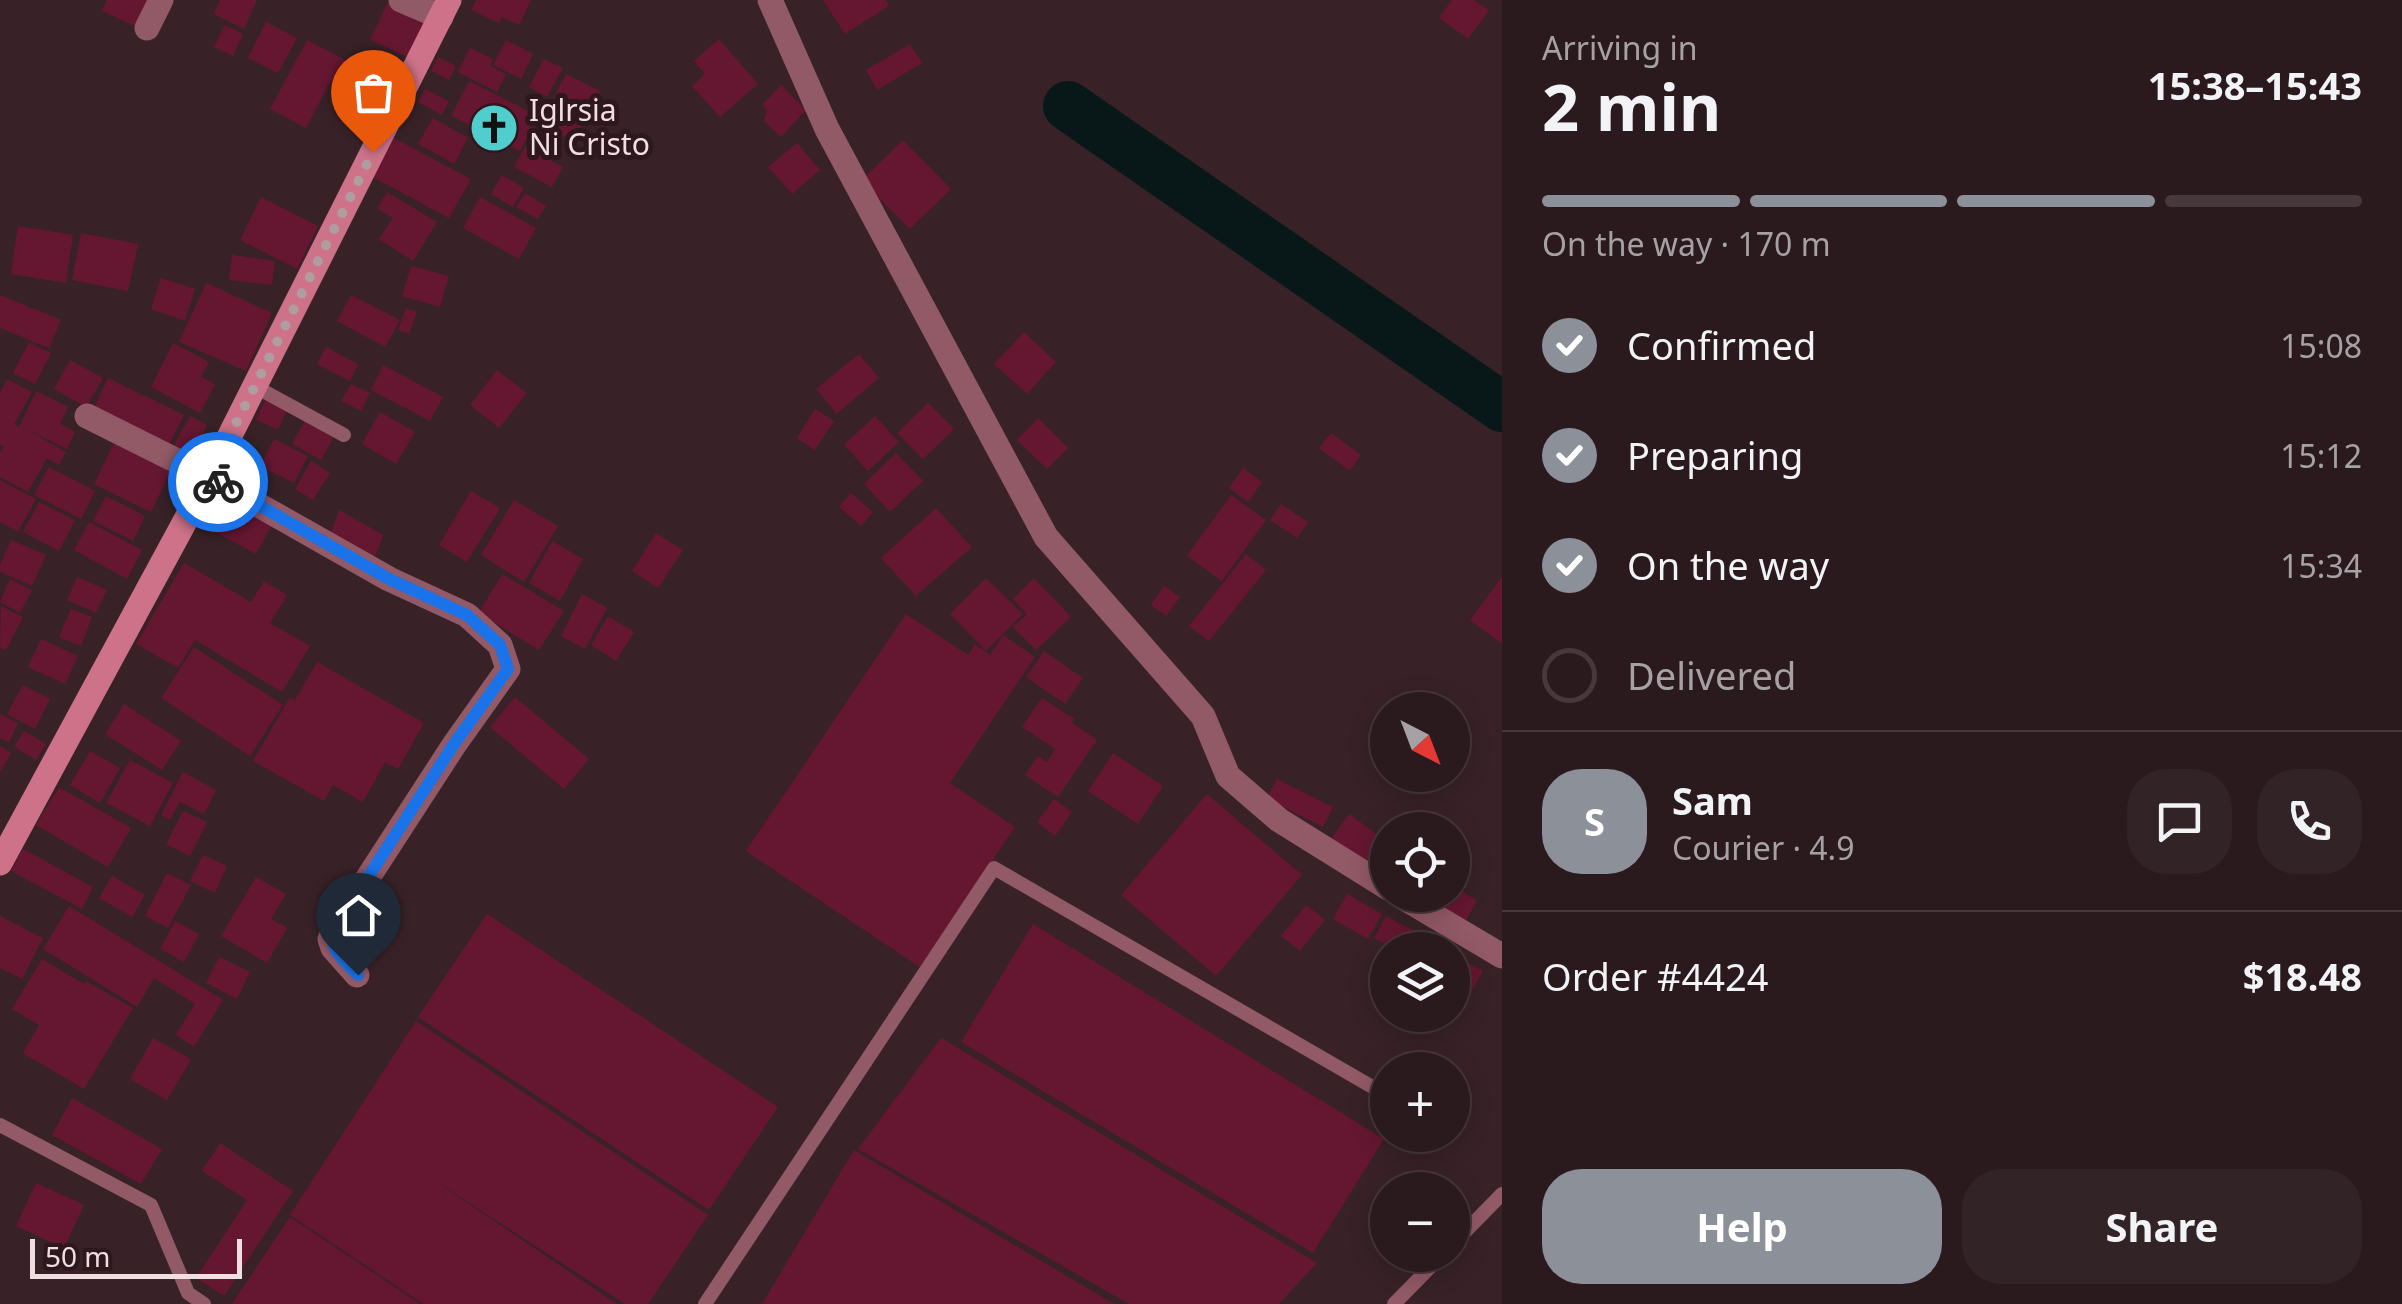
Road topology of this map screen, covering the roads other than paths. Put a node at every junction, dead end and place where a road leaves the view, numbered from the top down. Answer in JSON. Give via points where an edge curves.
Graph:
{"nodes":[{"id":1,"x":160,"y":0,"type":"edge"},
{"id":2,"x":401,"y":0,"type":"edge"},
{"id":3,"x":770,"y":0,"type":"edge"},
{"id":4,"x":445,"y":9,"type":"edge"},
{"id":5,"x":147,"y":28,"type":"dead end"},
{"id":6,"x":254,"y":386,"type":"junction"},
{"id":7,"x":88,"y":416,"type":"dead end"},
{"id":8,"x":344,"y":434,"type":"dead end"},
{"id":9,"x":209,"y":477,"type":"junction"},
{"id":10,"x":0,"y":863,"type":"edge"},
{"id":11,"x":1370,"y":877,"type":"edge"},
{"id":12,"x":1428,"y":912,"type":"edge"},
{"id":13,"x":1502,"y":956,"type":"edge"},
{"id":14,"x":358,"y":975,"type":"dead end"},
{"id":15,"x":1370,"y":1086,"type":"edge"},
{"id":16,"x":0,"y":1125,"type":"edge"},
{"id":17,"x":1502,"y":1194,"type":"edge"},
{"id":18,"x":1470,"y":1227,"type":"edge"},
{"id":19,"x":1425,"y":1272,"type":"edge"},
{"id":20,"x":204,"y":1304,"type":"edge"},
{"id":21,"x":705,"y":1304,"type":"edge"},
{"id":22,"x":1394,"y":1304,"type":"edge"}],
"edges":[{"from":1,"to":5,"type":"street"},
{"from":2,"to":4,"type":"street"},
{"from":3,"to":11,"type":"street","via":[[827,129],[1046,537],[1204,716],[1228,776],[1279,820]]},
{"from":4,"to":6,"type":"main road"},
{"from":6,"to":8,"type":"lane"},
{"from":6,"to":9,"type":"main road"},
{"from":7,"to":9,"type":"street"},
{"from":9,"to":10,"type":"main road"},
{"from":9,"to":14,"type":"street","via":[[389,579],[467,615],[500,645],[508,669],[334,930],[334,948]]},
{"from":12,"to":13,"type":"street"},
{"from":15,"to":21,"type":"lane","via":[[994,868]]},
{"from":16,"to":20,"type":"lane","via":[[152,1205],[188,1293]]},
{"from":17,"to":18,"type":"lane"},
{"from":19,"to":22,"type":"lane"}]}
